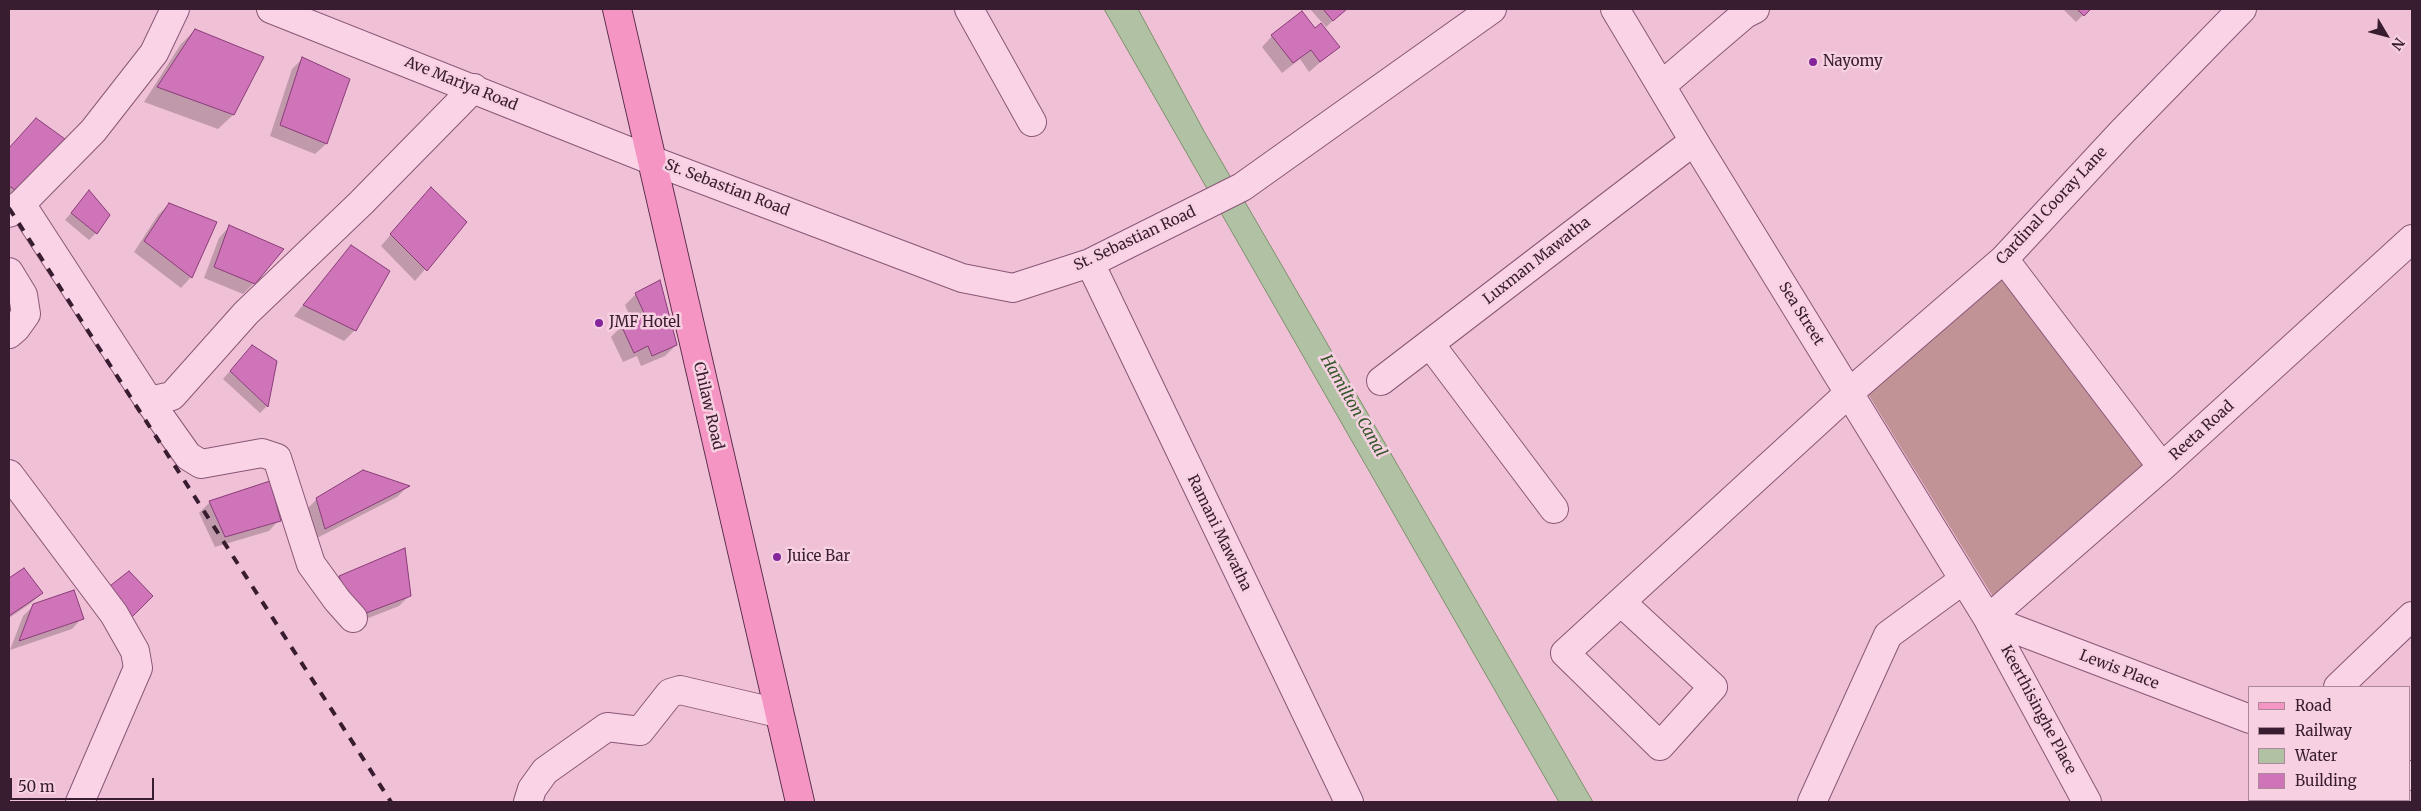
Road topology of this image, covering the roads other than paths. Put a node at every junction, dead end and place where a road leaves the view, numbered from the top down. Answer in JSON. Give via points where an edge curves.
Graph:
{"nodes":[{"id":1,"x":175,"y":9,"type":"edge"},
{"id":2,"x":271,"y":9,"type":"edge"},
{"id":3,"x":617,"y":9,"type":"edge"},
{"id":4,"x":969,"y":9,"type":"edge"},
{"id":5,"x":1492,"y":9,"type":"edge"},
{"id":6,"x":1615,"y":9,"type":"edge"},
{"id":7,"x":1755,"y":9,"type":"edge"},
{"id":8,"x":2242,"y":9,"type":"edge"},
{"id":9,"x":1662,"y":85,"type":"junction"},
{"id":10,"x":474,"y":88,"type":"junction"},
{"id":11,"x":1032,"y":122,"type":"dead end"},
{"id":12,"x":1694,"y":141,"type":"junction"},
{"id":13,"x":652,"y":160,"type":"junction"},
{"id":14,"x":15,"y":209,"type":"edge"},
{"id":15,"x":2412,"y":239,"type":"edge"},
{"id":16,"x":2004,"y":259,"type":"junction"},
{"id":17,"x":1090,"y":263,"type":"junction"},
{"id":18,"x":9,"y":272,"type":"edge"},
{"id":19,"x":9,"y":334,"type":"edge"},
{"id":20,"x":1430,"y":344,"type":"junction"},
{"id":21,"x":1382,"y":382,"type":"dead end"},
{"id":22,"x":1850,"y":392,"type":"junction"},
{"id":23,"x":149,"y":401,"type":"junction"},
{"id":24,"x":2162,"y":467,"type":"junction"},
{"id":25,"x":9,"y":474,"type":"edge"},
{"id":26,"x":1554,"y":510,"type":"dead end"},
{"id":27,"x":1963,"y":580,"type":"junction"},
{"id":28,"x":1621,"y":602,"type":"junction"},
{"id":29,"x":2412,"y":616,"type":"edge"},
{"id":30,"x":353,"y":618,"type":"dead end"},
{"id":31,"x":1988,"y":618,"type":"junction"},
{"id":32,"x":2339,"y":686,"type":"edge"},
{"id":33,"x":778,"y":713,"type":"junction"},
{"id":34,"x":2248,"y":718,"type":"edge"},
{"id":35,"x":80,"y":802,"type":"edge"},
{"id":36,"x":528,"y":802,"type":"edge"},
{"id":37,"x":800,"y":802,"type":"edge"},
{"id":38,"x":1349,"y":802,"type":"edge"},
{"id":39,"x":1812,"y":802,"type":"edge"},
{"id":40,"x":2088,"y":802,"type":"edge"}],
"edges":[{"from":1,"to":14,"type":"street","via":[[154,53],[92,131]]},
{"from":2,"to":10,"type":"street","name":"Ave Mariya Road"},
{"from":3,"to":13,"type":"main road","name":"Chilaw Road"},
{"from":4,"to":11,"type":"street"},
{"from":5,"to":17,"type":"street","name":"St. Sebastian Road","via":[[1242,187]]},
{"from":6,"to":9,"type":"street","name":"Sea Street"},
{"from":7,"to":9,"type":"street"},
{"from":8,"to":16,"type":"street","name":"Cardinal Cooray Lane"},
{"from":9,"to":12,"type":"street","name":"Sea Street"},
{"from":10,"to":13,"type":"street","name":"Ave Mariya Road"},
{"from":10,"to":23,"type":"street","via":[[246,313],[172,396]]},
{"from":12,"to":20,"type":"street","name":"Luxman Mawatha"},
{"from":12,"to":22,"type":"street","name":"Sea Street"},
{"from":13,"to":17,"type":"street","name":"St. Sebastian Road","via":[[962,278],[1013,288]]},
{"from":13,"to":33,"type":"main road","name":"Chilaw Road"},
{"from":14,"to":23,"type":"street"},
{"from":15,"to":24,"type":"street","name":"Reeta Road"},
{"from":16,"to":22,"type":"street","name":"Cardinal Cooray Lane"},
{"from":16,"to":24,"type":"street"},
{"from":17,"to":38,"type":"street","name":"Ramani Mawatha"},
{"from":18,"to":19,"type":"street","via":[[23,295],[26,314]]},
{"from":20,"to":21,"type":"street","name":"Luxman Mawatha"},
{"from":20,"to":26,"type":"street"},
{"from":22,"to":27,"type":"street","name":"Sea Street"},
{"from":22,"to":28,"type":"street","name":"Cardinal Cooray Lane"},
{"from":23,"to":30,"type":"street","via":[[188,456],[201,464],[262,453],[277,458],[311,564]]},
{"from":24,"to":31,"type":"street","name":"Reeta Road"},
{"from":25,"to":35,"type":"street","via":[[114,614],[135,651],[138,668]]},
{"from":27,"to":31,"type":"street","name":"Sea Street"},
{"from":27,"to":39,"type":"street","via":[[1888,635]]},
{"from":28,"to":28,"type":"street","name":"Cardinal Cooray Lane","via":[[1713,687],[1660,746],[1565,653]]},
{"from":29,"to":32,"type":"street"},
{"from":31,"to":34,"type":"street","name":"Lewis Place"},
{"from":31,"to":40,"type":"street","name":"Keerthisinghe Place"},
{"from":33,"to":36,"type":"street","via":[[680,690],[670,693],[640,731],[608,727],[546,770],[532,788]]},
{"from":33,"to":37,"type":"main road","name":"Chilaw Road"}]}
